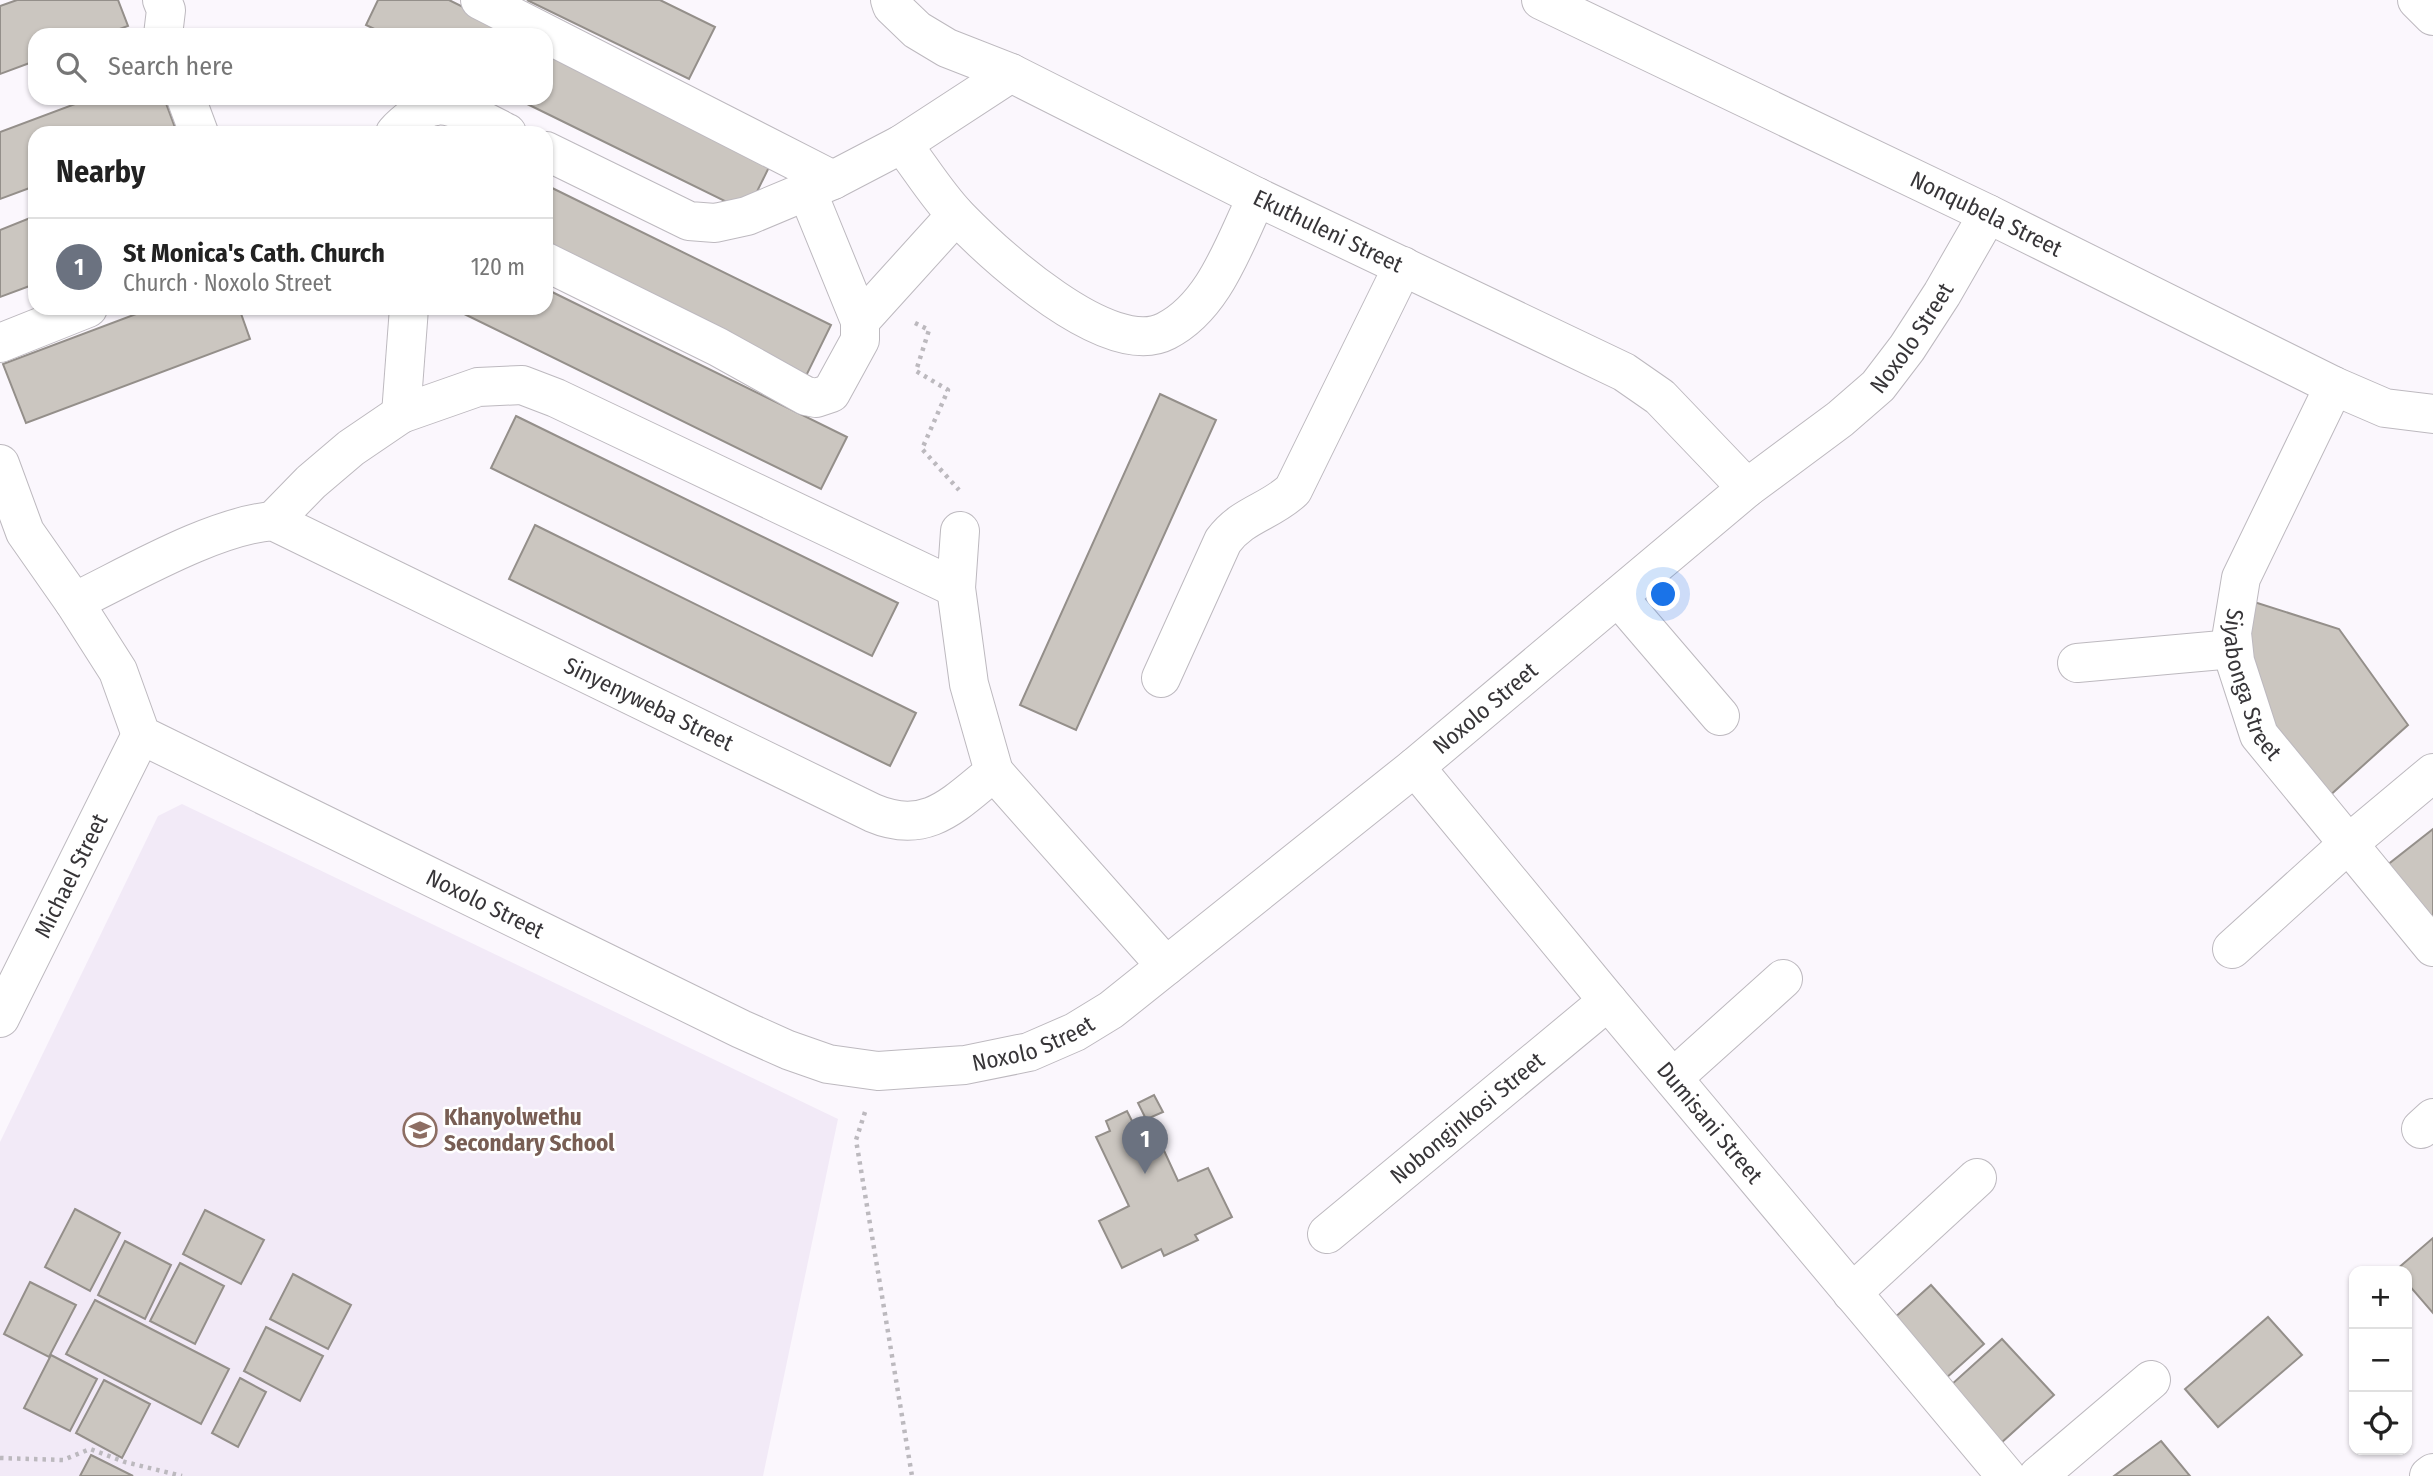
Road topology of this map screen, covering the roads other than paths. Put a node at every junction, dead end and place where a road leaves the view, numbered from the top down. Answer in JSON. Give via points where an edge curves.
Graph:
{"nodes":[{"id":1,"x":162,"y":0,"type":"edge"},
{"id":2,"x":480,"y":0,"type":"edge"},
{"id":3,"x":890,"y":0,"type":"edge"},
{"id":4,"x":2417,"y":0,"type":"edge"},
{"id":5,"x":1551,"y":2,"type":"edge"},
{"id":6,"x":2433,"y":16,"type":"edge"},
{"id":7,"x":164,"y":28,"type":"edge"},
{"id":8,"x":536,"y":28,"type":"edge"},
{"id":9,"x":553,"y":37,"type":"edge"},
{"id":10,"x":1011,"y":73,"type":"junction"},
{"id":11,"x":189,"y":105,"type":"edge"},
{"id":12,"x":196,"y":126,"type":"edge"},
{"id":13,"x":402,"y":126,"type":"edge"},
{"id":14,"x":492,"y":126,"type":"edge"},
{"id":15,"x":902,"y":144,"type":"junction"},
{"id":16,"x":553,"y":155,"type":"edge"},
{"id":17,"x":820,"y":185,"type":"junction"},
{"id":18,"x":1257,"y":197,"type":"junction"},
{"id":19,"x":1988,"y":214,"type":"junction"},
{"id":20,"x":956,"y":215,"type":"junction"},
{"id":21,"x":553,"y":265,"type":"edge"},
{"id":22,"x":1403,"y":266,"type":"junction"},
{"id":23,"x":868,"y":312,"type":"junction"},
{"id":24,"x":70,"y":315,"type":"edge"},
{"id":25,"x":408,"y":315,"type":"edge"},
{"id":26,"x":0,"y":343,"type":"edge"},
{"id":27,"x":2334,"y":386,"type":"junction"},
{"id":28,"x":401,"y":414,"type":"junction"},
{"id":29,"x":2433,"y":414,"type":"edge"},
{"id":30,"x":0,"y":464,"type":"edge"},
{"id":31,"x":1748,"y":488,"type":"junction"},
{"id":32,"x":273,"y":521,"type":"junction"},
{"id":33,"x":960,"y":531,"type":"road end"},
{"id":34,"x":956,"y":588,"type":"junction"},
{"id":35,"x":1618,"y":597,"type":"junction"},
{"id":36,"x":74,"y":602,"type":"junction"},
{"id":37,"x":2233,"y":649,"type":"junction"},
{"id":38,"x":2077,"y":663,"type":"dead end"},
{"id":39,"x":1161,"y":678,"type":"dead end"},
{"id":40,"x":1720,"y":716,"type":"dead end"},
{"id":41,"x":141,"y":734,"type":"junction"},
{"id":42,"x":1415,"y":767,"type":"junction"},
{"id":43,"x":994,"y":772,"type":"junction"},
{"id":44,"x":2433,"y":773,"type":"edge"},
{"id":45,"x":2348,"y":844,"type":"junction"},
{"id":46,"x":2433,"y":947,"type":"edge"},
{"id":47,"x":2232,"y":949,"type":"dead end"},
{"id":48,"x":1166,"y":966,"type":"junction"},
{"id":49,"x":1783,"y":979,"type":"dead end"},
{"id":50,"x":1608,"y":1002,"type":"junction"},
{"id":51,"x":0,"y":1018,"type":"edge"},
{"id":52,"x":1673,"y":1078,"type":"junction"},
{"id":53,"x":1977,"y":1178,"type":"dead end"},
{"id":54,"x":1326,"y":1234,"type":"dead end"},
{"id":55,"x":1852,"y":1293,"type":"junction"},
{"id":56,"x":2151,"y":1380,"type":"dead end"},
{"id":57,"x":2006,"y":1476,"type":"edge"},
{"id":58,"x":2038,"y":1476,"type":"edge"}],
"edges":[{"from":1,"to":7,"type":"street"},
{"from":2,"to":8,"type":"street"},
{"from":3,"to":10,"type":"street","name":"Ekuthuleni Street","via":[[917,30],[947,48]]},
{"from":4,"to":6,"type":"street"},
{"from":5,"to":19,"type":"street","name":"Nonqubela Street"},
{"from":9,"to":17,"type":"street","via":[[736,129],[785,157]]},
{"from":10,"to":15,"type":"street"},
{"from":10,"to":18,"type":"street","name":"Ekuthuleni Street"},
{"from":11,"to":12,"type":"street"},
{"from":13,"to":14,"type":"street","via":[[436,106],[459,110]]},
{"from":15,"to":17,"type":"street"},
{"from":15,"to":20,"type":"street"},
{"from":16,"to":17,"type":"street","via":[[689,221],[715,223],[747,216]]},
{"from":17,"to":23,"type":"street"},
{"from":18,"to":20,"type":"street","via":[[1216,281],[1190,314],[1148,337],[1105,327],[1041,292]]},
{"from":18,"to":22,"type":"street","name":"Ekuthuleni Street"},
{"from":19,"to":27,"type":"street","name":"Nonqubela Street"},
{"from":19,"to":31,"type":"street","name":"Noxolo Street","via":[[1942,294],[1878,386]]},
{"from":20,"to":23,"type":"street"},
{"from":21,"to":23,"type":"street","via":[[816,398],[831,393],[860,340]]},
{"from":22,"to":31,"type":"street","name":"Ekuthuleni Street","via":[[1624,372],[1660,397]]},
{"from":22,"to":39,"type":"street","via":[[1293,490],[1233,528],[1223,541]]},
{"from":24,"to":26,"type":"street"},
{"from":25,"to":28,"type":"street"},
{"from":27,"to":29,"type":"street","name":"Nonqubela Street","via":[[2385,408]]},
{"from":27,"to":37,"type":"street","name":"Siyabonga Street","via":[[2241,578]]},
{"from":28,"to":32,"type":"street","via":[[351,448]]},
{"from":28,"to":34,"type":"street","via":[[478,387],[522,385]]},
{"from":30,"to":36,"type":"street","via":[[25,532]]},
{"from":31,"to":35,"type":"street","name":"Noxolo Street"},
{"from":32,"to":36,"type":"street","via":[[250,523],[217,536]]},
{"from":32,"to":43,"type":"street","name":"Sinyenyweba Street","via":[[890,820],[912,822],[933,816]]},
{"from":33,"to":34,"type":"street"},
{"from":34,"to":43,"type":"street","via":[[969,684]]},
{"from":35,"to":40,"type":"street"},
{"from":35,"to":42,"type":"street","name":"Noxolo Street"},
{"from":36,"to":41,"type":"street","via":[[118,671]]},
{"from":37,"to":38,"type":"street"},
{"from":37,"to":45,"type":"street","name":"Siyabonga Street","via":[[2259,735]]},
{"from":41,"to":48,"type":"street","name":"Noxolo Street","via":[[741,1029],[828,1064],[878,1071],[965,1065],[1029,1052],[1111,1010]]},
{"from":41,"to":51,"type":"street","name":"Michael Street"},
{"from":42,"to":48,"type":"street","name":"Noxolo Street"},
{"from":42,"to":50,"type":"street","name":"Dumisani Street"},
{"from":43,"to":48,"type":"street"},
{"from":44,"to":45,"type":"street"},
{"from":45,"to":46,"type":"street","name":"Siyabonga Street"},
{"from":45,"to":47,"type":"street"},
{"from":49,"to":52,"type":"street"},
{"from":50,"to":52,"type":"street","name":"Dumisani Street"},
{"from":50,"to":54,"type":"street","name":"Nobonginkosi Street"},
{"from":52,"to":55,"type":"street","name":"Dumisani Street"},
{"from":53,"to":55,"type":"street"},
{"from":55,"to":57,"type":"street","name":"Dumisani Street"},
{"from":56,"to":58,"type":"street"}]}
